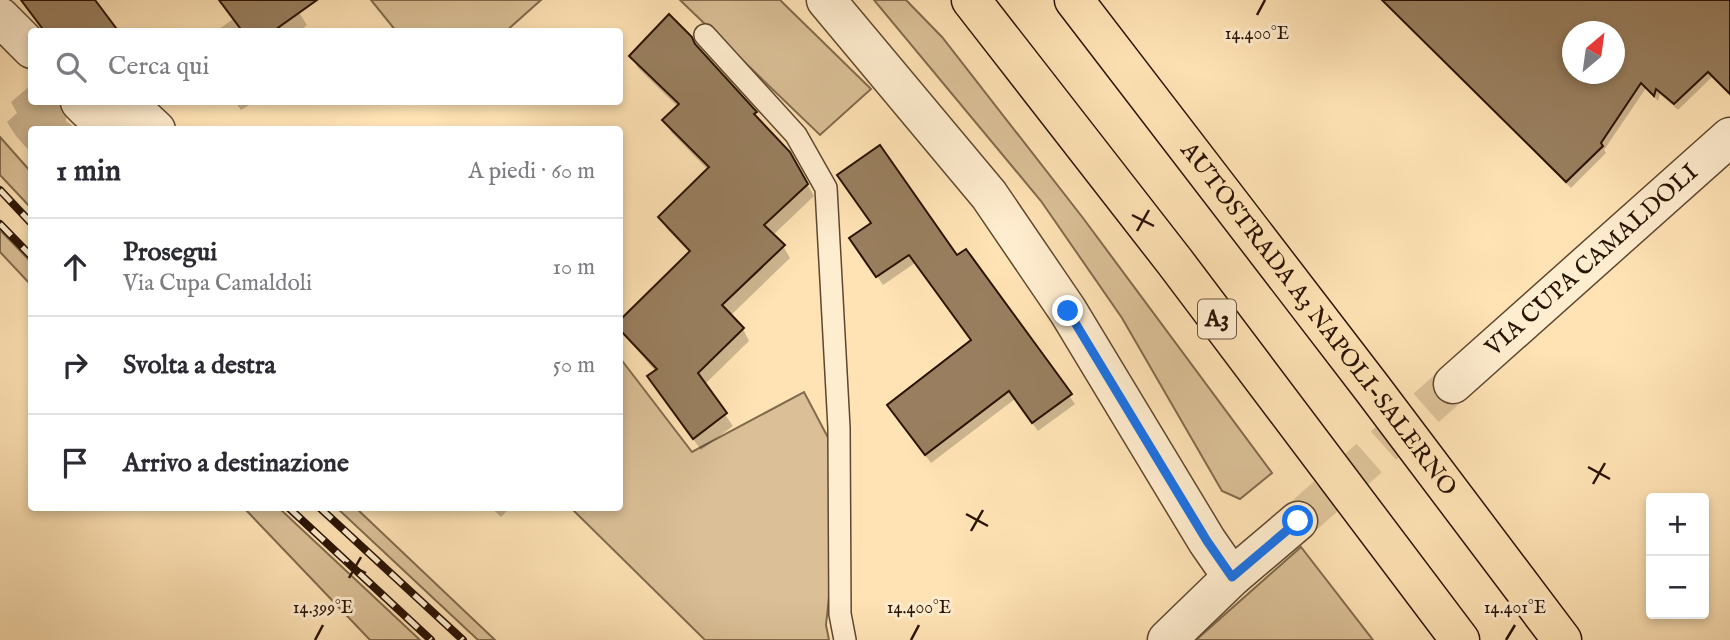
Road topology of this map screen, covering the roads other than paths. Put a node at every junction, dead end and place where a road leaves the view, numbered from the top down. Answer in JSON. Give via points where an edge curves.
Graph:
{"nodes":[{"id":1,"x":826,"y":0,"type":"edge"},
{"id":2,"x":971,"y":0,"type":"edge"},
{"id":3,"x":1074,"y":0,"type":"edge"},
{"id":4,"x":0,"y":17,"type":"edge"},
{"id":5,"x":705,"y":35,"type":"dead end"},
{"id":6,"x":28,"y":45,"type":"edge"},
{"id":7,"x":83,"y":105,"type":"edge"},
{"id":8,"x":152,"y":126,"type":"edge"},
{"id":9,"x":1730,"y":137,"type":"edge"},
{"id":10,"x":1453,"y":384,"type":"tunnel mouth"},
{"id":11,"x":1298,"y":521,"type":"tunnel mouth"},
{"id":12,"x":1232,"y":577,"type":"junction"},
{"id":13,"x":845,"y":640,"type":"edge"},
{"id":14,"x":1167,"y":640,"type":"edge"},
{"id":15,"x":1460,"y":640,"type":"edge"},
{"id":16,"x":1563,"y":640,"type":"edge"}],
"edges":[{"from":1,"to":12,"type":"street","via":[[989,195],[1068,311]]},
{"from":2,"to":15,"type":"highway","number":"A3","via":[[1175,261]]},
{"from":3,"to":16,"type":"highway","name":"AUTOSTRADA A3 NAPOLI-SALERNO"},
{"from":4,"to":6,"type":"street"},
{"from":5,"to":13,"type":"lane","via":[[796,135],[826,188],[839,428],[840,614]]},
{"from":7,"to":8,"type":"street","via":[[88,110],[142,117]]},
{"from":9,"to":10,"type":"street","name":"VIA CUPA CAMALDOLI"},
{"from":11,"to":12,"type":"street"},
{"from":12,"to":14,"type":"street"}]}
